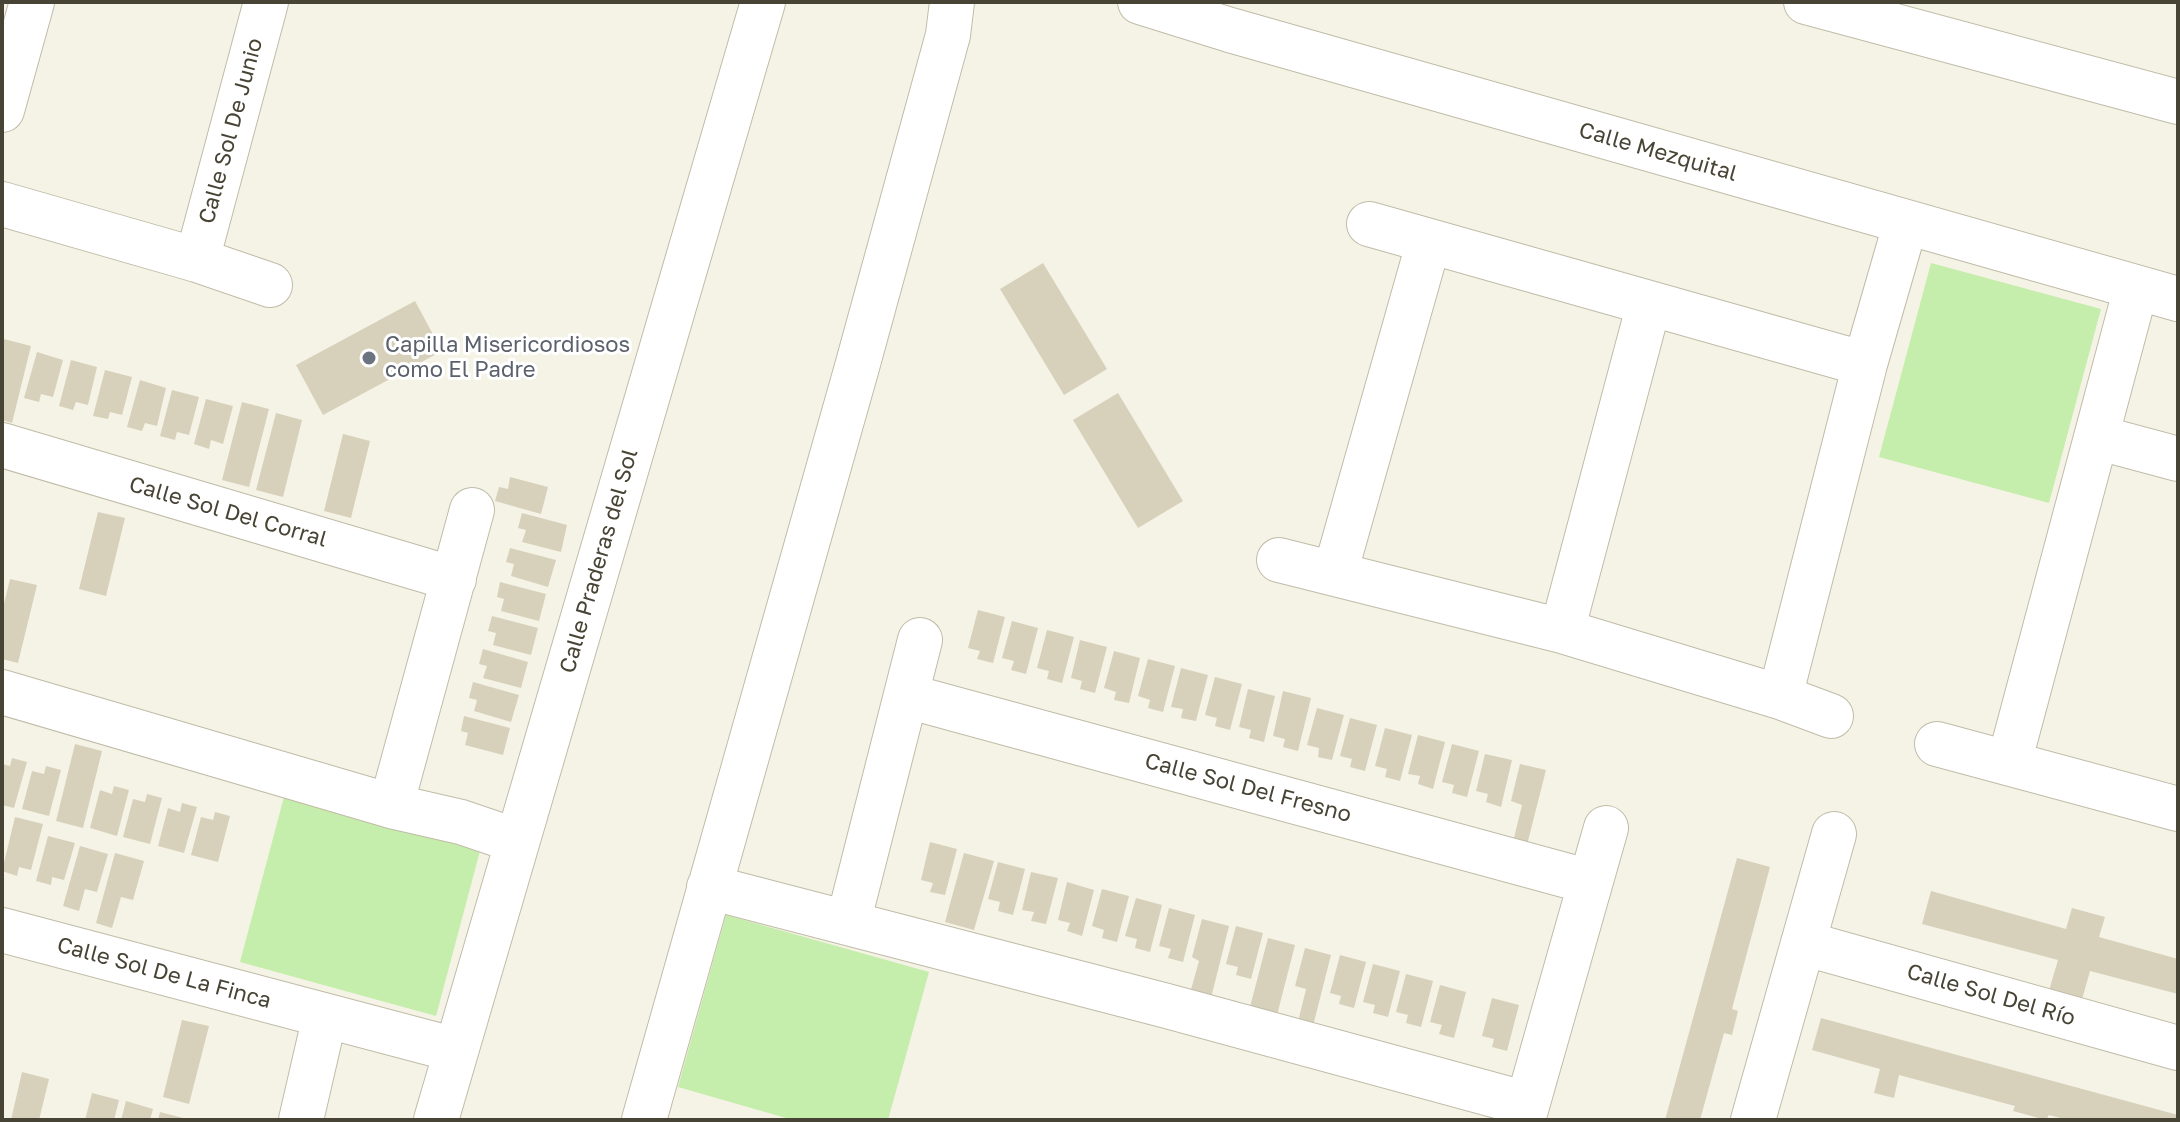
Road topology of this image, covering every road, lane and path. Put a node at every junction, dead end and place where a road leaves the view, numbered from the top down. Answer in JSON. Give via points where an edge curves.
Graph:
{"nodes":[{"id":1,"x":32,"y":2,"type":"edge"},
{"id":2,"x":266,"y":2,"type":"edge"},
{"id":3,"x":763,"y":2,"type":"edge"},
{"id":4,"x":952,"y":2,"type":"edge"},
{"id":5,"x":1140,"y":2,"type":"edge"},
{"id":6,"x":1806,"y":2,"type":"edge"},
{"id":7,"x":1857,"y":8,"type":"edge"},
{"id":8,"x":2178,"y":102,"type":"edge"},
{"id":9,"x":2,"y":110,"type":"edge"},
{"id":10,"x":2,"y":204,"type":"edge"},
{"id":11,"x":1906,"y":222,"type":"junction"},
{"id":12,"x":1369,"y":224,"type":"dead end"},
{"id":13,"x":1429,"y":241,"type":"junction"},
{"id":14,"x":197,"y":260,"type":"junction"},
{"id":15,"x":270,"y":285,"type":"dead end"},
{"id":16,"x":2136,"y":288,"type":"junction"},
{"id":17,"x":2178,"y":299,"type":"edge"},
{"id":18,"x":1649,"y":304,"type":"junction"},
{"id":19,"x":1865,"y":364,"type":"junction"},
{"id":20,"x":2096,"y":437,"type":"junction"},
{"id":21,"x":2,"y":445,"type":"edge"},
{"id":22,"x":2178,"y":459,"type":"edge"},
{"id":23,"x":472,"y":510,"type":"dead end"},
{"id":24,"x":1279,"y":560,"type":"dead end"},
{"id":25,"x":1335,"y":573,"type":"junction"},
{"id":26,"x":454,"y":579,"type":"junction"},
{"id":27,"x":1562,"y":631,"type":"junction"},
{"id":28,"x":920,"y":640,"type":"dead end"},
{"id":29,"x":2,"y":692,"type":"edge"},
{"id":30,"x":907,"y":696,"type":"junction"},
{"id":31,"x":1780,"y":697,"type":"junction"},
{"id":32,"x":1831,"y":716,"type":"dead end"},
{"id":33,"x":1937,"y":744,"type":"dead end"},
{"id":34,"x":2009,"y":763,"type":"junction"},
{"id":35,"x":391,"y":806,"type":"junction"},
{"id":36,"x":2178,"y":809,"type":"edge"},
{"id":37,"x":1606,"y":828,"type":"dead end"},
{"id":38,"x":1834,"y":834,"type":"dead end"},
{"id":39,"x":517,"y":841,"type":"junction"},
{"id":40,"x":1590,"y":882,"type":"junction"},
{"id":41,"x":709,"y":887,"type":"junction"},
{"id":42,"x":848,"y":923,"type":"junction"},
{"id":43,"x":2,"y":930,"type":"edge"},
{"id":44,"x":1803,"y":943,"type":"junction"},
{"id":45,"x":325,"y":1016,"type":"junction"},
{"id":46,"x":2178,"y":1048,"type":"edge"},
{"id":47,"x":456,"y":1050,"type":"junction"},
{"id":48,"x":1525,"y":1112,"type":"edge"},
{"id":49,"x":653,"y":1118,"type":"edge"},
{"id":50,"x":301,"y":1120,"type":"edge"},
{"id":51,"x":436,"y":1120,"type":"edge"},
{"id":52,"x":1753,"y":1120,"type":"edge"}],
"edges":[{"from":1,"to":9,"type":"street"},
{"from":2,"to":14,"type":"street","name":"Calle Sol De Junio"},
{"from":3,"to":39,"type":"street","name":"Calle Praderas del Sol"},
{"from":4,"to":41,"type":"street","via":[[924,126]]},
{"from":5,"to":11,"type":"street","name":"Calle Mezquital"},
{"from":6,"to":7,"type":"street"},
{"from":7,"to":8,"type":"street"},
{"from":10,"to":14,"type":"street"},
{"from":11,"to":16,"type":"street","name":"Calle Mezquital"},
{"from":11,"to":19,"type":"street"},
{"from":12,"to":13,"type":"street"},
{"from":13,"to":18,"type":"street"},
{"from":13,"to":25,"type":"street"},
{"from":14,"to":15,"type":"street"},
{"from":16,"to":17,"type":"street","name":"Calle Mezquital"},
{"from":16,"to":20,"type":"street"},
{"from":18,"to":19,"type":"street"},
{"from":18,"to":27,"type":"street"},
{"from":19,"to":31,"type":"street"},
{"from":20,"to":22,"type":"street"},
{"from":20,"to":34,"type":"street"},
{"from":21,"to":26,"type":"street","name":"Calle Sol Del Corral"},
{"from":23,"to":26,"type":"street"},
{"from":24,"to":25,"type":"street"},
{"from":25,"to":27,"type":"street"},
{"from":26,"to":35,"type":"street"},
{"from":27,"to":31,"type":"street"},
{"from":28,"to":30,"type":"street"},
{"from":29,"to":35,"type":"street"},
{"from":30,"to":40,"type":"street","name":"Calle Sol Del Fresno"},
{"from":30,"to":42,"type":"street"},
{"from":31,"to":32,"type":"street"},
{"from":33,"to":34,"type":"street"},
{"from":34,"to":36,"type":"street"},
{"from":35,"to":39,"type":"street"},
{"from":37,"to":40,"type":"street"},
{"from":38,"to":44,"type":"street"},
{"from":39,"to":47,"type":"street","name":"Calle Praderas del Sol"},
{"from":40,"to":48,"type":"street"},
{"from":41,"to":42,"type":"street"},
{"from":41,"to":49,"type":"street"},
{"from":42,"to":48,"type":"street"},
{"from":43,"to":45,"type":"street","name":"Calle Sol De La Finca"},
{"from":44,"to":46,"type":"street","name":"Calle Sol Del Río"},
{"from":44,"to":52,"type":"street"},
{"from":45,"to":47,"type":"street","name":"Calle Sol De La Finca"},
{"from":45,"to":50,"type":"street"},
{"from":47,"to":51,"type":"street","name":"Calle Praderas del Sol"}]}
